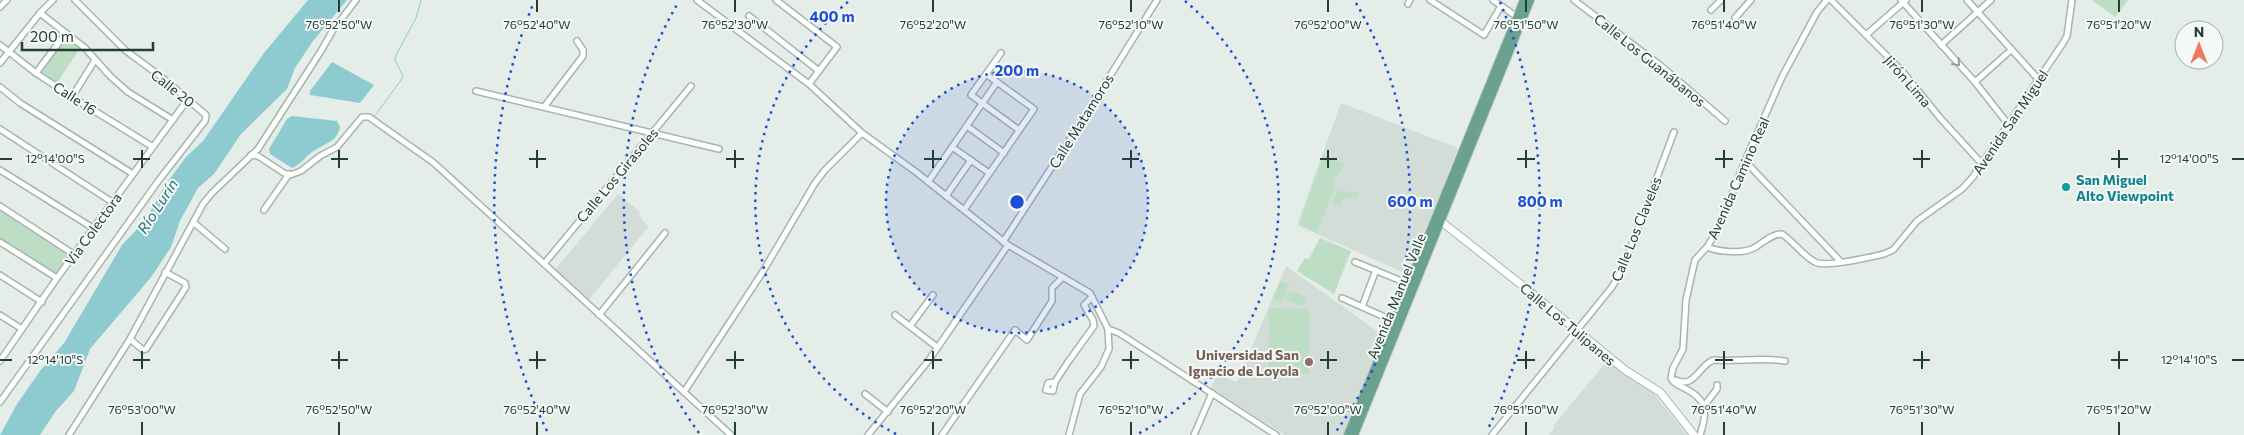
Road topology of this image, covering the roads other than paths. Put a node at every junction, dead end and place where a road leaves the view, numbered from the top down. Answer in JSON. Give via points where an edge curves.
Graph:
{"nodes":[{"id":1,"x":7,"y":0,"type":"edge"},
{"id":2,"x":53,"y":0,"type":"edge"},
{"id":3,"x":75,"y":0,"type":"edge"},
{"id":4,"x":356,"y":0,"type":"edge"},
{"id":5,"x":697,"y":0,"type":"edge"},
{"id":6,"x":776,"y":0,"type":"edge"},
{"id":7,"x":1157,"y":0,"type":"edge"},
{"id":8,"x":1430,"y":0,"type":"edge"},
{"id":9,"x":1493,"y":0,"type":"edge"},
{"id":10,"x":1524,"y":0,"type":"edge"},
{"id":11,"x":1530,"y":0,"type":"edge"},
{"id":12,"x":1574,"y":0,"type":"edge"},
{"id":13,"x":1721,"y":0,"type":"edge"},
{"id":14,"x":1750,"y":0,"type":"edge"},
{"id":15,"x":1827,"y":0,"type":"edge"},
{"id":16,"x":1831,"y":0,"type":"edge"},
{"id":17,"x":1967,"y":0,"type":"edge"},
{"id":18,"x":1991,"y":0,"type":"edge"},
{"id":19,"x":2072,"y":0,"type":"edge"},
{"id":20,"x":1904,"y":1,"type":"edge"},
{"id":21,"x":1501,"y":6,"type":"junction"},
{"id":22,"x":0,"y":7,"type":"edge"},
{"id":23,"x":1711,"y":10,"type":"dead end"},
{"id":24,"x":1978,"y":12,"type":"junction"},
{"id":25,"x":40,"y":13,"type":"junction"},
{"id":26,"x":749,"y":16,"type":"dead end"},
{"id":27,"x":1517,"y":17,"type":"junction"},
{"id":28,"x":1735,"y":18,"type":"dead end"},
{"id":29,"x":66,"y":33,"type":"junction"},
{"id":30,"x":1866,"y":35,"type":"junction"},
{"id":31,"x":577,"y":41,"type":"dead end"},
{"id":32,"x":1941,"y":44,"type":"junction"},
{"id":33,"x":0,"y":45,"type":"edge"},
{"id":34,"x":2011,"y":50,"type":"junction"},
{"id":35,"x":9,"y":52,"type":"junction"},
{"id":36,"x":1002,"y":53,"type":"dead end"},
{"id":37,"x":95,"y":60,"type":"junction"},
{"id":38,"x":0,"y":63,"type":"edge"},
{"id":39,"x":1501,"y":63,"type":"junction"},
{"id":40,"x":819,"y":71,"type":"junction"},
{"id":41,"x":36,"y":73,"type":"junction"},
{"id":42,"x":986,"y":74,"type":"junction"},
{"id":43,"x":2038,"y":79,"type":"junction"},
{"id":44,"x":997,"y":82,"type":"junction"},
{"id":45,"x":1975,"y":82,"type":"junction"},
{"id":46,"x":810,"y":84,"type":"junction"},
{"id":47,"x":691,"y":86,"type":"dead end"},
{"id":48,"x":0,"y":87,"type":"edge"},
{"id":49,"x":476,"y":92,"type":"dead end"},
{"id":50,"x":72,"y":97,"type":"junction"},
{"id":51,"x":188,"y":99,"type":"junction"},
{"id":52,"x":982,"y":103,"type":"junction"},
{"id":53,"x":544,"y":107,"type":"junction"},
{"id":54,"x":173,"y":120,"type":"junction"},
{"id":55,"x":1725,"y":121,"type":"dead end"},
{"id":56,"x":2008,"y":124,"type":"junction"},
{"id":57,"x":967,"y":126,"type":"junction"},
{"id":58,"x":0,"y":129,"type":"edge"},
{"id":59,"x":1020,"y":130,"type":"junction"},
{"id":60,"x":653,"y":132,"type":"junction"},
{"id":61,"x":1674,"y":132,"type":"dead end"},
{"id":62,"x":862,"y":133,"type":"junction"},
{"id":63,"x":153,"y":147,"type":"junction"},
{"id":64,"x":952,"y":147,"type":"junction"},
{"id":65,"x":719,"y":149,"type":"dead end"},
{"id":66,"x":1004,"y":153,"type":"junction"},
{"id":67,"x":251,"y":155,"type":"junction"},
{"id":68,"x":971,"y":160,"type":"junction"},
{"id":69,"x":1745,"y":161,"type":"junction"},
{"id":70,"x":1983,"y":165,"type":"junction"},
{"id":71,"x":0,"y":170,"type":"edge"},
{"id":72,"x":132,"y":174,"type":"junction"},
{"id":73,"x":288,"y":174,"type":"junction"},
{"id":74,"x":989,"y":174,"type":"junction"},
{"id":75,"x":928,"y":182,"type":"junction"},
{"id":76,"x":946,"y":196,"type":"junction"},
{"id":77,"x":112,"y":202,"type":"junction"},
{"id":78,"x":0,"y":206,"type":"edge"},
{"id":79,"x":264,"y":210,"type":"dead end"},
{"id":80,"x":964,"y":210,"type":"junction"},
{"id":81,"x":1438,"y":219,"type":"junction"},
{"id":82,"x":193,"y":222,"type":"junction"},
{"id":83,"x":93,"y":228,"type":"junction"},
{"id":84,"x":665,"y":233,"type":"dead end"},
{"id":85,"x":0,"y":242,"type":"edge"},
{"id":86,"x":1006,"y":244,"type":"junction"},
{"id":87,"x":1707,"y":247,"type":"junction"},
{"id":88,"x":224,"y":249,"type":"dead end"},
{"id":89,"x":75,"y":255,"type":"junction"},
{"id":90,"x":1355,"y":262,"type":"dead end"},
{"id":91,"x":1840,"y":262,"type":"junction"},
{"id":92,"x":544,"y":264,"type":"junction"},
{"id":93,"x":1376,"y":270,"type":"junction"},
{"id":94,"x":165,"y":272,"type":"junction"},
{"id":95,"x":0,"y":276,"type":"edge"},
{"id":96,"x":1063,"y":277,"type":"junction"},
{"id":97,"x":57,"y":278,"type":"junction"},
{"id":98,"x":1399,"y":280,"type":"dead end"},
{"id":99,"x":933,"y":295,"type":"dead end"},
{"id":100,"x":1092,"y":296,"type":"junction"},
{"id":101,"x":1342,"y":298,"type":"dead end"},
{"id":102,"x":42,"y":302,"type":"junction"},
{"id":103,"x":1362,"y":307,"type":"junction"},
{"id":104,"x":0,"y":315,"type":"edge"},
{"id":105,"x":599,"y":315,"type":"junction"},
{"id":106,"x":895,"y":315,"type":"dead end"},
{"id":107,"x":1387,"y":318,"type":"dead end"},
{"id":108,"x":910,"y":326,"type":"junction"},
{"id":109,"x":1108,"y":329,"type":"junction"},
{"id":110,"x":22,"y":330,"type":"junction"},
{"id":111,"x":1578,"y":331,"type":"junction"},
{"id":112,"x":130,"y":339,"type":"junction"},
{"id":113,"x":937,"y":347,"type":"junction"},
{"id":114,"x":1,"y":358,"type":"edge"},
{"id":115,"x":1785,"y":361,"type":"dead end"},
{"id":116,"x":1671,"y":374,"type":"junction"},
{"id":117,"x":1055,"y":382,"type":"dead end"},
{"id":118,"x":1717,"y":385,"type":"dead end"},
{"id":119,"x":684,"y":392,"type":"junction"},
{"id":120,"x":1212,"y":393,"type":"junction"},
{"id":121,"x":865,"y":394,"type":"dead end"},
{"id":122,"x":0,"y":402,"type":"edge"},
{"id":123,"x":1704,"y":406,"type":"junction"},
{"id":124,"x":888,"y":412,"type":"junction"},
{"id":125,"x":69,"y":435,"type":"edge"},
{"id":126,"x":731,"y":435,"type":"edge"},
{"id":127,"x":868,"y":435,"type":"edge"},
{"id":128,"x":942,"y":435,"type":"edge"},
{"id":129,"x":1069,"y":435,"type":"edge"},
{"id":130,"x":1194,"y":435,"type":"edge"},
{"id":131,"x":1276,"y":435,"type":"edge"},
{"id":132,"x":1348,"y":435,"type":"edge"},
{"id":133,"x":1354,"y":435,"type":"edge"},
{"id":134,"x":1492,"y":435,"type":"edge"},
{"id":135,"x":1694,"y":435,"type":"edge"},
{"id":136,"x":1700,"y":435,"type":"edge"}],
"edges":[{"from":1,"to":22,"type":"street"},
{"from":2,"to":25,"type":"street"},
{"from":3,"to":51,"type":"street","name":"Calle 20","via":[[125,50]]},
{"from":4,"to":67,"type":"street"},
{"from":5,"to":46,"type":"street"},
{"from":6,"to":40,"type":"street","via":[[837,47]]},
{"from":7,"to":86,"type":"street","name":"Calle Matamoros"},
{"from":8,"to":21,"type":"street","via":[[1484,35]]},
{"from":9,"to":21,"type":"street"},
{"from":10,"to":27,"type":"main road","name":"Avenida Manuel Valle"},
{"from":11,"to":39,"type":"main road","name":"Avenida Manuel Valle"},
{"from":12,"to":55,"type":"street","name":"Calle Los Guanábanos","via":[[1654,60]]},
{"from":13,"to":23,"type":"street"},
{"from":14,"to":28,"type":"street"},
{"from":15,"to":69,"type":"street","name":"Avenida Camino Real","via":[[1782,77]]},
{"from":16,"to":30,"type":"street","name":"Jirón Lima"},
{"from":17,"to":24,"type":"street"},
{"from":18,"to":24,"type":"street"},
{"from":19,"to":43,"type":"street","name":"Avenida San Miguel","via":[[2067,36]]},
{"from":20,"to":30,"type":"street"},
{"from":20,"to":32,"type":"street"},
{"from":21,"to":27,"type":"street"},
{"from":24,"to":32,"type":"street"},
{"from":24,"to":34,"type":"street"},
{"from":25,"to":29,"type":"street"},
{"from":25,"to":35,"type":"street"},
{"from":26,"to":40,"type":"street"},
{"from":27,"to":39,"type":"main road","name":"Avenida Manuel Valle"},
{"from":29,"to":37,"type":"street"},
{"from":29,"to":41,"type":"street"},
{"from":30,"to":70,"type":"street","name":"Jirón Lima","via":[[1902,71],[1940,119]]},
{"from":31,"to":53,"type":"street","via":[[583,56]]},
{"from":32,"to":45,"type":"street","one_way":true},
{"from":33,"to":35,"type":"street","name":"Calle 16"},
{"from":34,"to":43,"type":"street"},
{"from":34,"to":45,"type":"street"},
{"from":35,"to":38,"type":"street"},
{"from":35,"to":41,"type":"street","name":"Calle 16"},
{"from":36,"to":42,"type":"street"},
{"from":37,"to":50,"type":"street"},
{"from":37,"to":54,"type":"street","via":[[128,92]]},
{"from":39,"to":81,"type":"main road","name":"Avenida Manuel Valle"},
{"from":40,"to":46,"type":"street"},
{"from":41,"to":50,"type":"street","name":"Calle 16"},
{"from":42,"to":44,"type":"street"},
{"from":42,"to":52,"type":"street","via":[[971,95]]},
{"from":43,"to":56,"type":"street","name":"Avenida San Miguel"},
{"from":44,"to":52,"type":"street"},
{"from":44,"to":59,"type":"street","via":[[1034,109]]},
{"from":45,"to":56,"type":"street"},
{"from":46,"to":62,"type":"street"},
{"from":47,"to":60,"type":"street","name":"Calle Los Girasoles"},
{"from":48,"to":72,"type":"street"},
{"from":49,"to":53,"type":"street"},
{"from":50,"to":63,"type":"street","name":"Calle 16"},
{"from":51,"to":54,"type":"street","name":"Via Colectora"},
{"from":51,"to":122,"type":"street","name":"Calle 20","via":[[206,115],[202,126],[159,180]]},
{"from":52,"to":57,"type":"street"},
{"from":52,"to":59,"type":"street"},
{"from":53,"to":60,"type":"street"},
{"from":54,"to":63,"type":"street","name":"Via Colectora"},
{"from":56,"to":70,"type":"street","name":"Avenida San Miguel"},
{"from":57,"to":64,"type":"street"},
{"from":57,"to":66,"type":"street"},
{"from":58,"to":77,"type":"street"},
{"from":59,"to":66,"type":"street"},
{"from":60,"to":65,"type":"street"},
{"from":60,"to":92,"type":"street","name":"Calle Los Girasoles"},
{"from":61,"to":111,"type":"street","name":"Calle Los Claveles","via":[[1623,268]]},
{"from":62,"to":75,"type":"street"},
{"from":62,"to":119,"type":"street","via":[[816,183]]},
{"from":63,"to":72,"type":"street","name":"Via Colectora"},
{"from":64,"to":68,"type":"street"},
{"from":64,"to":75,"type":"street"},
{"from":66,"to":74,"type":"street"},
{"from":67,"to":73,"type":"street"},
{"from":67,"to":82,"type":"street","via":[[212,193]]},
{"from":68,"to":74,"type":"street"},
{"from":68,"to":76,"type":"street"},
{"from":69,"to":87,"type":"street","name":"Avenida Camino Real","via":[[1718,229]]},
{"from":69,"to":91,"type":"street"},
{"from":70,"to":91,"type":"street","name":"Avenida San Miguel","via":[[1962,189],[1917,221],[1893,250]]},
{"from":71,"to":83,"type":"street"},
{"from":72,"to":77,"type":"street","name":"Via Colectora"},
{"from":73,"to":79,"type":"street"},
{"from":73,"to":92,"type":"street","via":[[301,171],[336,147],[362,117],[369,117],[434,162]]},
{"from":74,"to":80,"type":"street"},
{"from":75,"to":76,"type":"street"},
{"from":76,"to":80,"type":"street"},
{"from":77,"to":83,"type":"street","name":"Via Colectora"},
{"from":78,"to":89,"type":"street"},
{"from":80,"to":86,"type":"street"},
{"from":81,"to":111,"type":"street","name":"Calle Los Tulipanes"},
{"from":81,"to":132,"type":"main road","name":"Avenida Manuel Valle"},
{"from":81,"to":133,"type":"main road","name":"Avenida Manuel Valle"},
{"from":82,"to":88,"type":"street"},
{"from":82,"to":94,"type":"street"},
{"from":83,"to":89,"type":"street","name":"Via Colectora"},
{"from":84,"to":105,"type":"street"},
{"from":85,"to":97,"type":"street"},
{"from":86,"to":96,"type":"street"},
{"from":86,"to":113,"type":"street","name":"Calle Matamoros"},
{"from":87,"to":91,"type":"street","name":"Avenida San Miguel","via":[[1739,252],[1782,234],[1817,264]]},
{"from":87,"to":116,"type":"street","name":"Avenida Camino Real","via":[[1692,266],[1683,349]]},
{"from":89,"to":97,"type":"street","name":"Via Colectora"},
{"from":90,"to":93,"type":"street"},
{"from":92,"to":105,"type":"street"},
{"from":93,"to":98,"type":"street"},
{"from":93,"to":103,"type":"street"},
{"from":94,"to":112,"type":"street"},
{"from":94,"to":112,"type":"street","via":[[185,283],[186,287],[146,349]]},
{"from":95,"to":102,"type":"street"},
{"from":96,"to":100,"type":"street"},
{"from":96,"to":128,"type":"street","via":[[1052,288],[1052,301],[1027,340],[1015,330]]},
{"from":97,"to":102,"type":"street","name":"Via Colectora"},
{"from":99,"to":108,"type":"street"},
{"from":100,"to":109,"type":"street"},
{"from":100,"to":117,"type":"street","via":[[1084,305],[1094,326]]},
{"from":101,"to":103,"type":"street"},
{"from":102,"to":110,"type":"street","name":"Via Colectora"},
{"from":103,"to":107,"type":"street"},
{"from":104,"to":110,"type":"street"},
{"from":105,"to":119,"type":"street"},
{"from":106,"to":108,"type":"street"},
{"from":108,"to":113,"type":"street"},
{"from":109,"to":120,"type":"street"},
{"from":109,"to":129,"type":"street","via":[[1110,349],[1080,394]]},
{"from":110,"to":114,"type":"street","name":"Via Colectora"},
{"from":111,"to":134,"type":"street","name":"Calle Los Claveles"},
{"from":111,"to":135,"type":"street","name":"Calle Los Tulipanes","via":[[1624,370],[1660,392]]},
{"from":112,"to":125,"type":"street"},
{"from":113,"to":124,"type":"street","name":"Calle Matamoros"},
{"from":115,"to":116,"type":"street","via":[[1757,358],[1713,360],[1688,383],[1676,381]]},
{"from":116,"to":123,"type":"street","via":[[1673,382],[1699,396]]},
{"from":118,"to":123,"type":"street"},
{"from":119,"to":126,"type":"street"},
{"from":120,"to":130,"type":"street"},
{"from":120,"to":131,"type":"street"},
{"from":121,"to":124,"type":"street"},
{"from":123,"to":136,"type":"street"},
{"from":124,"to":127,"type":"street","name":"Calle Matamoros"}]}
